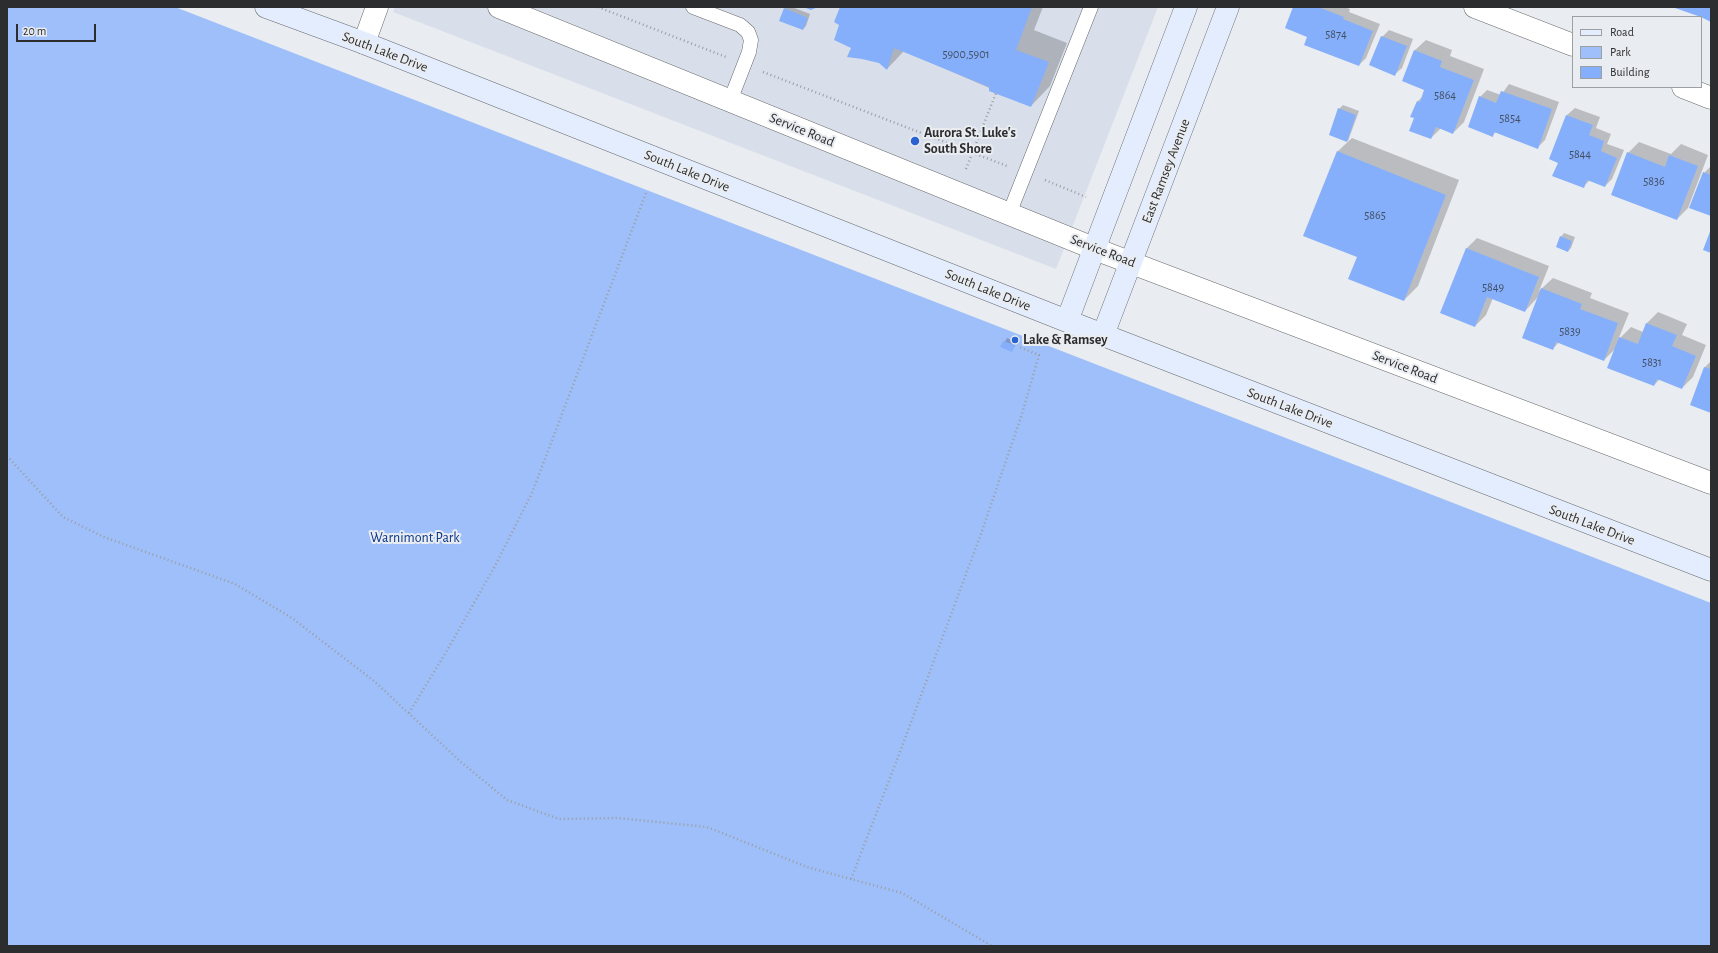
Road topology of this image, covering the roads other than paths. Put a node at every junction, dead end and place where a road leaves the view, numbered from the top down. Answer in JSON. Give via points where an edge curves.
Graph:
{"nodes":[{"id":1,"x":266,"y":7,"type":"edge"},
{"id":2,"x":377,"y":7,"type":"edge"},
{"id":3,"x":499,"y":7,"type":"edge"},
{"id":4,"x":693,"y":7,"type":"edge"},
{"id":5,"x":1091,"y":7,"type":"edge"},
{"id":6,"x":1186,"y":7,"type":"edge"},
{"id":7,"x":1228,"y":7,"type":"edge"},
{"id":8,"x":1475,"y":7,"type":"edge"},
{"id":9,"x":364,"y":43,"type":"junction"},
{"id":10,"x":1572,"y":45,"type":"edge"},
{"id":11,"x":1686,"y":88,"type":"edge"},
{"id":12,"x":1711,"y":98,"type":"edge"},
{"id":13,"x":730,"y":101,"type":"junction"},
{"id":14,"x":1009,"y":214,"type":"junction"},
{"id":15,"x":1095,"y":248,"type":"junction"},
{"id":16,"x":1131,"y":262,"type":"junction"},
{"id":17,"x":1067,"y":322,"type":"junction"},
{"id":18,"x":1102,"y":335,"type":"junction"},
{"id":19,"x":1711,"y":483,"type":"edge"},
{"id":20,"x":1711,"y":570,"type":"edge"}],
"edges":[{"from":1,"to":9,"type":"main road","name":"South Lake Drive"},
{"from":2,"to":9,"type":"street"},
{"from":3,"to":13,"type":"street","name":"Service Road"},
{"from":4,"to":13,"type":"lane","via":[[740,26],[748,32],[751,40],[749,52]]},
{"from":5,"to":14,"type":"lane"},
{"from":6,"to":15,"type":"main road"},
{"from":7,"to":16,"type":"main road","name":"East Ramsey Avenue"},
{"from":8,"to":10,"type":"street"},
{"from":9,"to":17,"type":"main road","name":"South Lake Drive"},
{"from":11,"to":12,"type":"street"},
{"from":13,"to":14,"type":"street","name":"Service Road"},
{"from":14,"to":15,"type":"street","name":"Service Road"},
{"from":15,"to":16,"type":"street","name":"Service Road"},
{"from":15,"to":17,"type":"main road"},
{"from":16,"to":18,"type":"main road","name":"East Ramsey Avenue"},
{"from":16,"to":19,"type":"street","name":"Service Road"},
{"from":17,"to":18,"type":"main road","name":"South Lake Drive"},
{"from":18,"to":20,"type":"main road","name":"South Lake Drive"}]}
